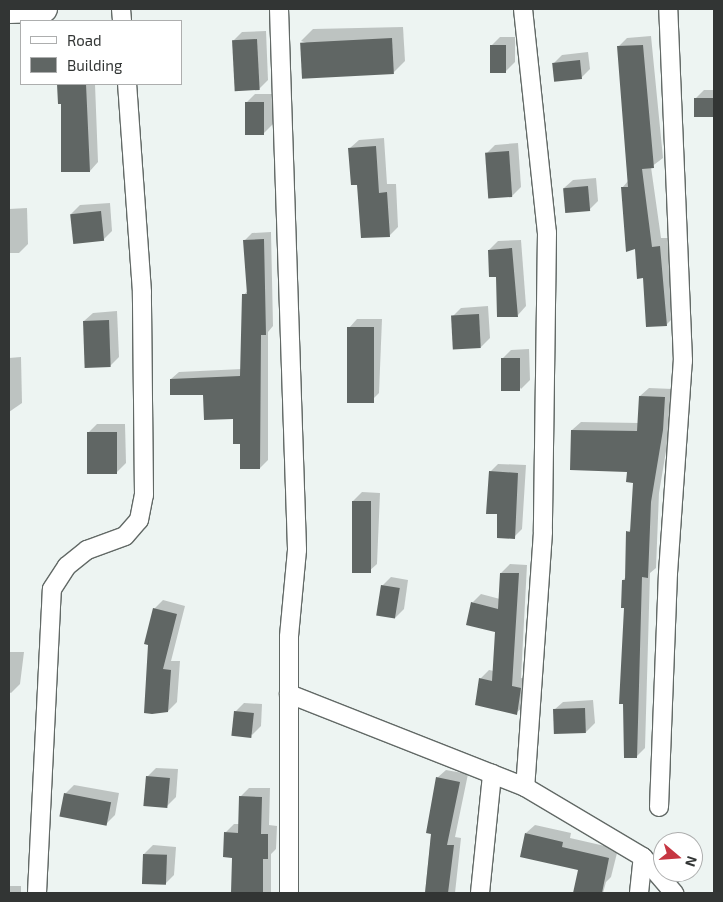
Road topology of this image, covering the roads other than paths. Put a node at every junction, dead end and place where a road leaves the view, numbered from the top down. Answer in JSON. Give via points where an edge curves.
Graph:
{"nodes":[{"id":1,"x":44,"y":9,"type":"edge"},
{"id":2,"x":279,"y":9,"type":"edge"},
{"id":3,"x":523,"y":9,"type":"edge"},
{"id":4,"x":668,"y":9,"type":"edge"},
{"id":5,"x":9,"y":10,"type":"edge"},
{"id":6,"x":127,"y":85,"type":"edge"},
{"id":7,"x":289,"y":694,"type":"junction"},
{"id":8,"x":492,"y":774,"type":"junction"},
{"id":9,"x":525,"y":787,"type":"junction"},
{"id":10,"x":659,"y":808,"type":"dead end"},
{"id":11,"x":643,"y":857,"type":"junction"},
{"id":12,"x":37,"y":893,"type":"edge"},
{"id":13,"x":289,"y":893,"type":"edge"},
{"id":14,"x":480,"y":893,"type":"edge"},
{"id":15,"x":638,"y":893,"type":"edge"},
{"id":16,"x":674,"y":893,"type":"edge"}],
"edges":[{"from":1,"to":5,"type":"main road"},
{"from":2,"to":7,"type":"street","via":[[297,550],[289,637]]},
{"from":3,"to":9,"type":"street","via":[[547,233],[543,532]]},
{"from":4,"to":10,"type":"street","via":[[684,362],[668,573]]},
{"from":6,"to":12,"type":"street","via":[[142,292],[144,495],[139,520],[125,536],[87,550],[67,566],[52,589]]},
{"from":7,"to":8,"type":"street"},
{"from":7,"to":13,"type":"street"},
{"from":8,"to":9,"type":"street"},
{"from":8,"to":14,"type":"street"},
{"from":9,"to":11,"type":"street"},
{"from":11,"to":15,"type":"street"},
{"from":11,"to":16,"type":"street"}]}
